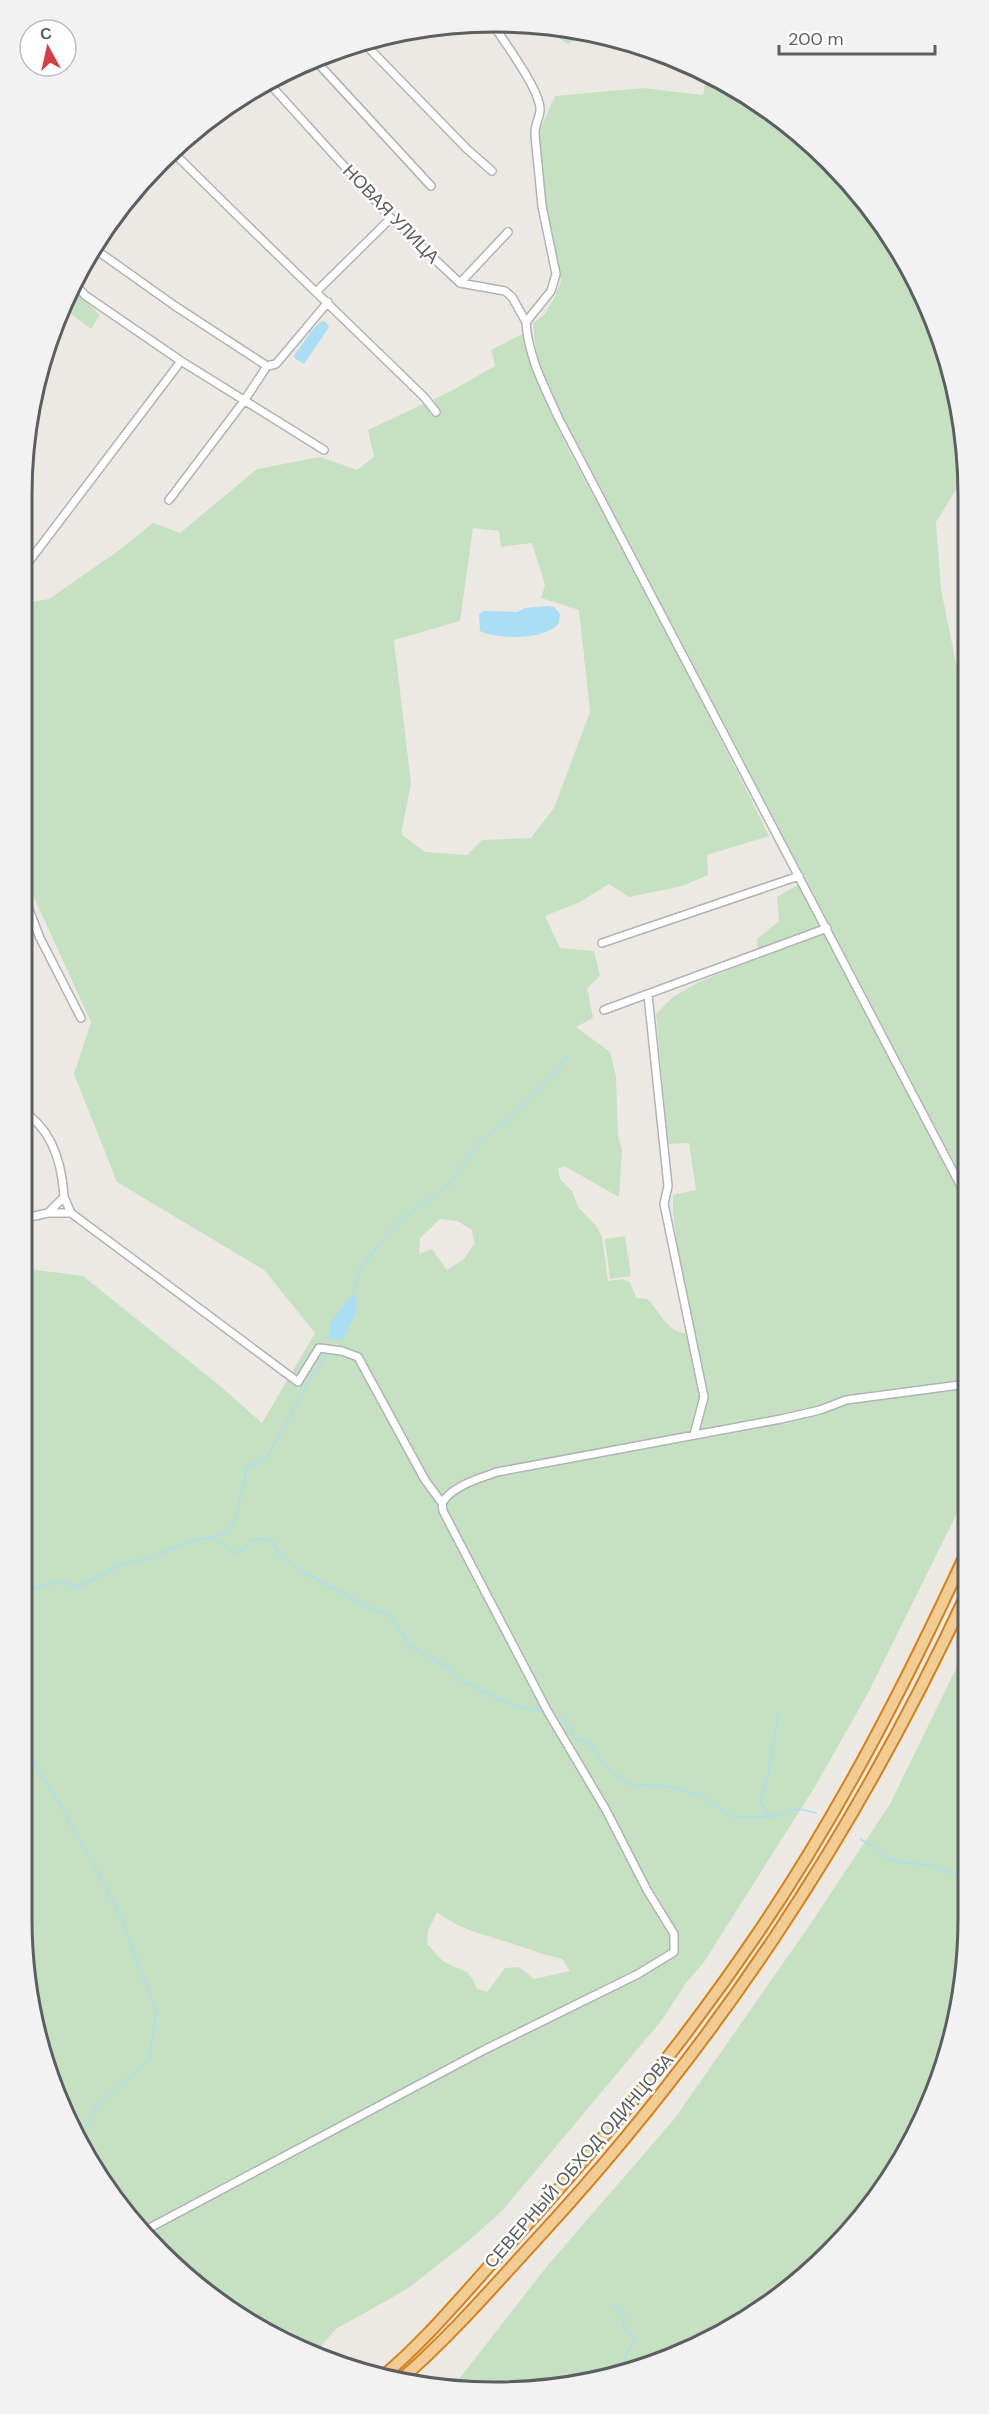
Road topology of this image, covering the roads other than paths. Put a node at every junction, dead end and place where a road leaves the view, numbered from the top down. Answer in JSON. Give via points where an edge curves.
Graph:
{"nodes":[{"id":1,"x":498,"y":32,"type":"edge"},
{"id":2,"x":369,"y":49,"type":"edge"},
{"id":3,"x":320,"y":66,"type":"edge"},
{"id":4,"x":273,"y":88,"type":"edge"},
{"id":5,"x":178,"y":157,"type":"edge"},
{"id":6,"x":492,"y":171,"type":"dead end"},
{"id":7,"x":431,"y":186,"type":"dead end"},
{"id":8,"x":390,"y":218,"type":"junction"},
{"id":9,"x":508,"y":232,"type":"dead end"},
{"id":10,"x":100,"y":253,"type":"edge"},
{"id":11,"x":460,"y":283,"type":"junction"},
{"id":12,"x":79,"y":289,"type":"edge"},
{"id":13,"x":317,"y":291,"type":"junction"},
{"id":14,"x":328,"y":302,"type":"junction"},
{"id":15,"x":526,"y":322,"type":"junction"},
{"id":16,"x":181,"y":362,"type":"junction"},
{"id":17,"x":267,"y":366,"type":"junction"},
{"id":18,"x":244,"y":401,"type":"junction"},
{"id":19,"x":436,"y":412,"type":"dead end"},
{"id":20,"x":324,"y":450,"type":"dead end"},
{"id":21,"x":169,"y":500,"type":"dead end"},
{"id":22,"x":32,"y":558,"type":"edge"},
{"id":23,"x":799,"y":876,"type":"junction"},
{"id":24,"x":32,"y":917,"type":"edge"},
{"id":25,"x":827,"y":928,"type":"junction"},
{"id":26,"x":602,"y":943,"type":"dead end"},
{"id":27,"x":648,"y":995,"type":"junction"},
{"id":28,"x":604,"y":1010,"type":"dead end"},
{"id":29,"x":81,"y":1018,"type":"dead end"},
{"id":30,"x":32,"y":1117,"type":"edge"},
{"id":31,"x":958,"y":1181,"type":"edge"},
{"id":32,"x":63,"y":1197,"type":"junction"},
{"id":33,"x":48,"y":1213,"type":"junction"},
{"id":34,"x":71,"y":1213,"type":"junction"},
{"id":35,"x":32,"y":1217,"type":"edge"},
{"id":36,"x":958,"y":1385,"type":"edge"},
{"id":37,"x":694,"y":1435,"type":"junction"},
{"id":38,"x":442,"y":1503,"type":"junction"},
{"id":39,"x":958,"y":1570,"type":"edge"},
{"id":40,"x":958,"y":1611,"type":"edge"},
{"id":41,"x":149,"y":2228,"type":"edge"},
{"id":42,"x":389,"y":2370,"type":"edge"},
{"id":43,"x":406,"y":2374,"type":"edge"}],
"edges":[{"from":1,"to":15,"type":"street","via":[[537,95],[541,111],[534,124],[534,135],[542,206],[556,274],[551,291]]},
{"from":2,"to":6,"type":"street"},
{"from":3,"to":7,"type":"street"},
{"from":4,"to":8,"type":"street","name":"НОВАЯ УЛИЦА"},
{"from":5,"to":13,"type":"street"},
{"from":8,"to":11,"type":"street","name":"НОВАЯ УЛИЦА"},
{"from":8,"to":13,"type":"street"},
{"from":9,"to":11,"type":"street"},
{"from":10,"to":17,"type":"street"},
{"from":11,"to":15,"type":"street","via":[[505,291]]},
{"from":12,"to":16,"type":"street"},
{"from":13,"to":14,"type":"street"},
{"from":14,"to":17,"type":"street","via":[[276,363]]},
{"from":14,"to":19,"type":"street"},
{"from":15,"to":23,"type":"street","via":[[535,365],[559,419]]},
{"from":16,"to":18,"type":"street"},
{"from":16,"to":22,"type":"street"},
{"from":17,"to":18,"type":"street"},
{"from":18,"to":20,"type":"street"},
{"from":18,"to":21,"type":"street"},
{"from":23,"to":25,"type":"street"},
{"from":23,"to":26,"type":"street"},
{"from":24,"to":29,"type":"street"},
{"from":25,"to":27,"type":"street"},
{"from":25,"to":31,"type":"street"},
{"from":27,"to":28,"type":"street"},
{"from":27,"to":37,"type":"street","via":[[668,1186],[664,1204],[704,1397]]},
{"from":30,"to":32,"type":"street","via":[[50,1139],[62,1170]]},
{"from":32,"to":33,"type":"street"},
{"from":32,"to":34,"type":"street"},
{"from":33,"to":34,"type":"street"},
{"from":33,"to":35,"type":"street"},
{"from":34,"to":38,"type":"street","via":[[298,1382],[319,1348],[358,1357],[425,1480]]},
{"from":36,"to":37,"type":"street","via":[[846,1400],[810,1412]]},
{"from":37,"to":38,"type":"street","via":[[497,1472],[447,1495]]},
{"from":38,"to":41,"type":"street","via":[[548,1712],[674,1934],[674,1952]]},
{"from":39,"to":42,"type":"highway","name":"СЕВЕРНЫЙ ОБХОД ОДИНЦОВА","via":[[842,1798],[715,1995],[567,2181]]},
{"from":40,"to":43,"type":"highway","name":"СЕВЕРНЫЙ ОБХОД ОДИНЦОВА","via":[[857,1806],[774,1941],[729,2005],[580,2193]]}]}
